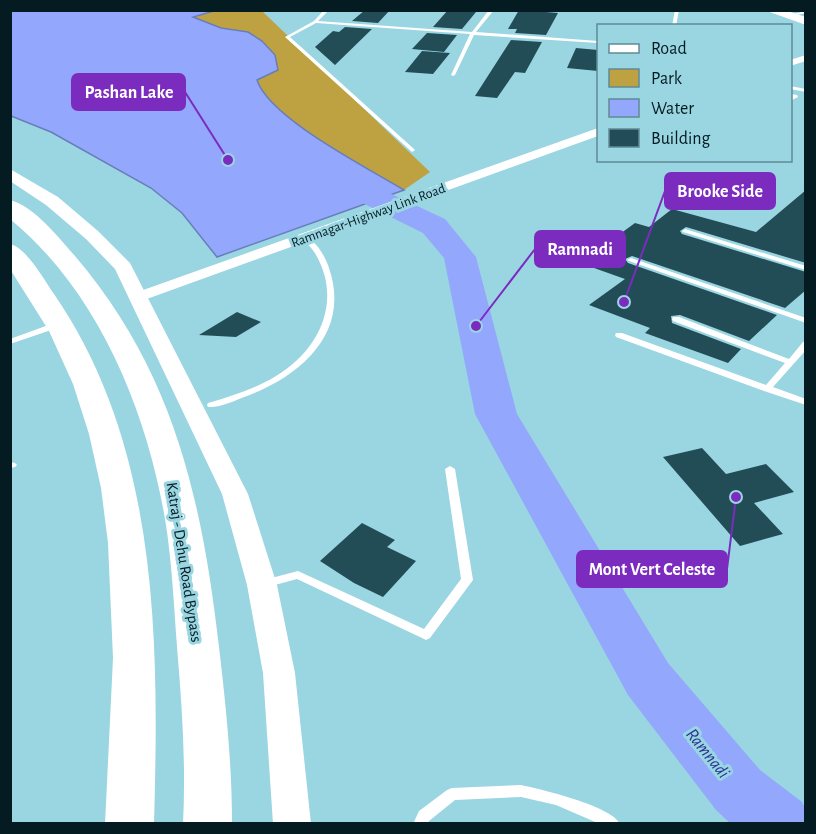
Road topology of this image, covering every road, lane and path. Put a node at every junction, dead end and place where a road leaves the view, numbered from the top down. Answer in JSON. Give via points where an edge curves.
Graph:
{"nodes":[{"id":1,"x":327,"y":10,"type":"edge"},
{"id":2,"x":492,"y":10,"type":"edge"},
{"id":3,"x":770,"y":10,"type":"edge"},
{"id":4,"x":806,"y":12,"type":"edge"},
{"id":5,"x":787,"y":16,"type":"junction"},
{"id":6,"x":806,"y":21,"type":"edge"},
{"id":7,"x":315,"y":22,"type":"junction"},
{"id":8,"x":473,"y":33,"type":"junction"},
{"id":9,"x":597,"y":42,"type":"edge"},
{"id":10,"x":453,"y":75,"type":"dead end"},
{"id":11,"x":597,"y":132,"type":"edge"},
{"id":12,"x":412,"y":150,"type":"dead end"},
{"id":13,"x":10,"y":174,"type":"edge"},
{"id":14,"x":10,"y":207,"type":"edge"},
{"id":15,"x":685,"y":231,"type":"dead end"},
{"id":16,"x":305,"y":238,"type":"junction"},
{"id":17,"x":10,"y":250,"type":"edge"},
{"id":18,"x":631,"y":260,"type":"dead end"},
{"id":19,"x":806,"y":268,"type":"edge"},
{"id":20,"x":138,"y":297,"type":"junction"},
{"id":21,"x":676,"y":319,"type":"dead end"},
{"id":22,"x":806,"y":321,"type":"edge"},
{"id":23,"x":59,"y":325,"type":"junction"},
{"id":24,"x":619,"y":335,"type":"dead end"},
{"id":25,"x":10,"y":342,"type":"edge"},
{"id":26,"x":806,"y":344,"type":"edge"},
{"id":27,"x":790,"y":362,"type":"junction"},
{"id":28,"x":766,"y":388,"type":"junction"},
{"id":29,"x":806,"y":402,"type":"edge"},
{"id":30,"x":211,"y":405,"type":"dead end"},
{"id":31,"x":450,"y":469,"type":"dead end"},
{"id":32,"x":262,"y":585,"type":"junction"},
{"id":33,"x":128,"y":823,"type":"edge"},
{"id":34,"x":207,"y":824,"type":"edge"},
{"id":35,"x":292,"y":824,"type":"edge"},
{"id":36,"x":420,"y":824,"type":"edge"},
{"id":37,"x":613,"y":824,"type":"edge"}],
"edges":[{"from":1,"to":7,"type":"lane"},
{"from":2,"to":8,"type":"lane"},
{"from":3,"to":5,"type":"main road"},
{"from":4,"to":5,"type":"lane"},
{"from":5,"to":6,"type":"main road"},
{"from":7,"to":8,"type":"lane"},
{"from":7,"to":12,"type":"lane","via":[[288,37]]},
{"from":8,"to":9,"type":"lane"},
{"from":8,"to":10,"type":"lane"},
{"from":11,"to":16,"type":"street","name":"Ramnagar-Highway Link Road"},
{"from":13,"to":20,"type":"street","via":[[52,201],[92,234],[123,267]]},
{"from":14,"to":34,"type":"highway","name":"Katraj - Dehu Road Bypass","via":[[47,239],[109,324],[135,372],[163,442],[180,507],[193,593],[203,695]]},
{"from":15,"to":19,"type":"lane"},
{"from":16,"to":20,"type":"street","name":"Ramnagar-Highway Link Road"},
{"from":16,"to":30,"type":"lane","via":[[321,252],[333,290],[333,312],[322,336],[287,373]]},
{"from":17,"to":23,"type":"highway"},
{"from":18,"to":22,"type":"lane"},
{"from":20,"to":32,"type":"street","via":[[235,494]]},
{"from":21,"to":27,"type":"lane"},
{"from":23,"to":25,"type":"lane"},
{"from":23,"to":33,"type":"highway","via":[[98,414],[111,454],[123,519],[131,605],[133,709]]},
{"from":24,"to":28,"type":"lane"},
{"from":26,"to":27,"type":"lane"},
{"from":27,"to":28,"type":"lane"},
{"from":28,"to":29,"type":"lane"},
{"from":31,"to":32,"type":"lane","via":[[467,580],[426,635],[298,575]]},
{"from":32,"to":35,"type":"street","via":[[279,673]]},
{"from":36,"to":37,"type":"lane","via":[[424,816],[452,794],[521,791],[555,799]]}]}
